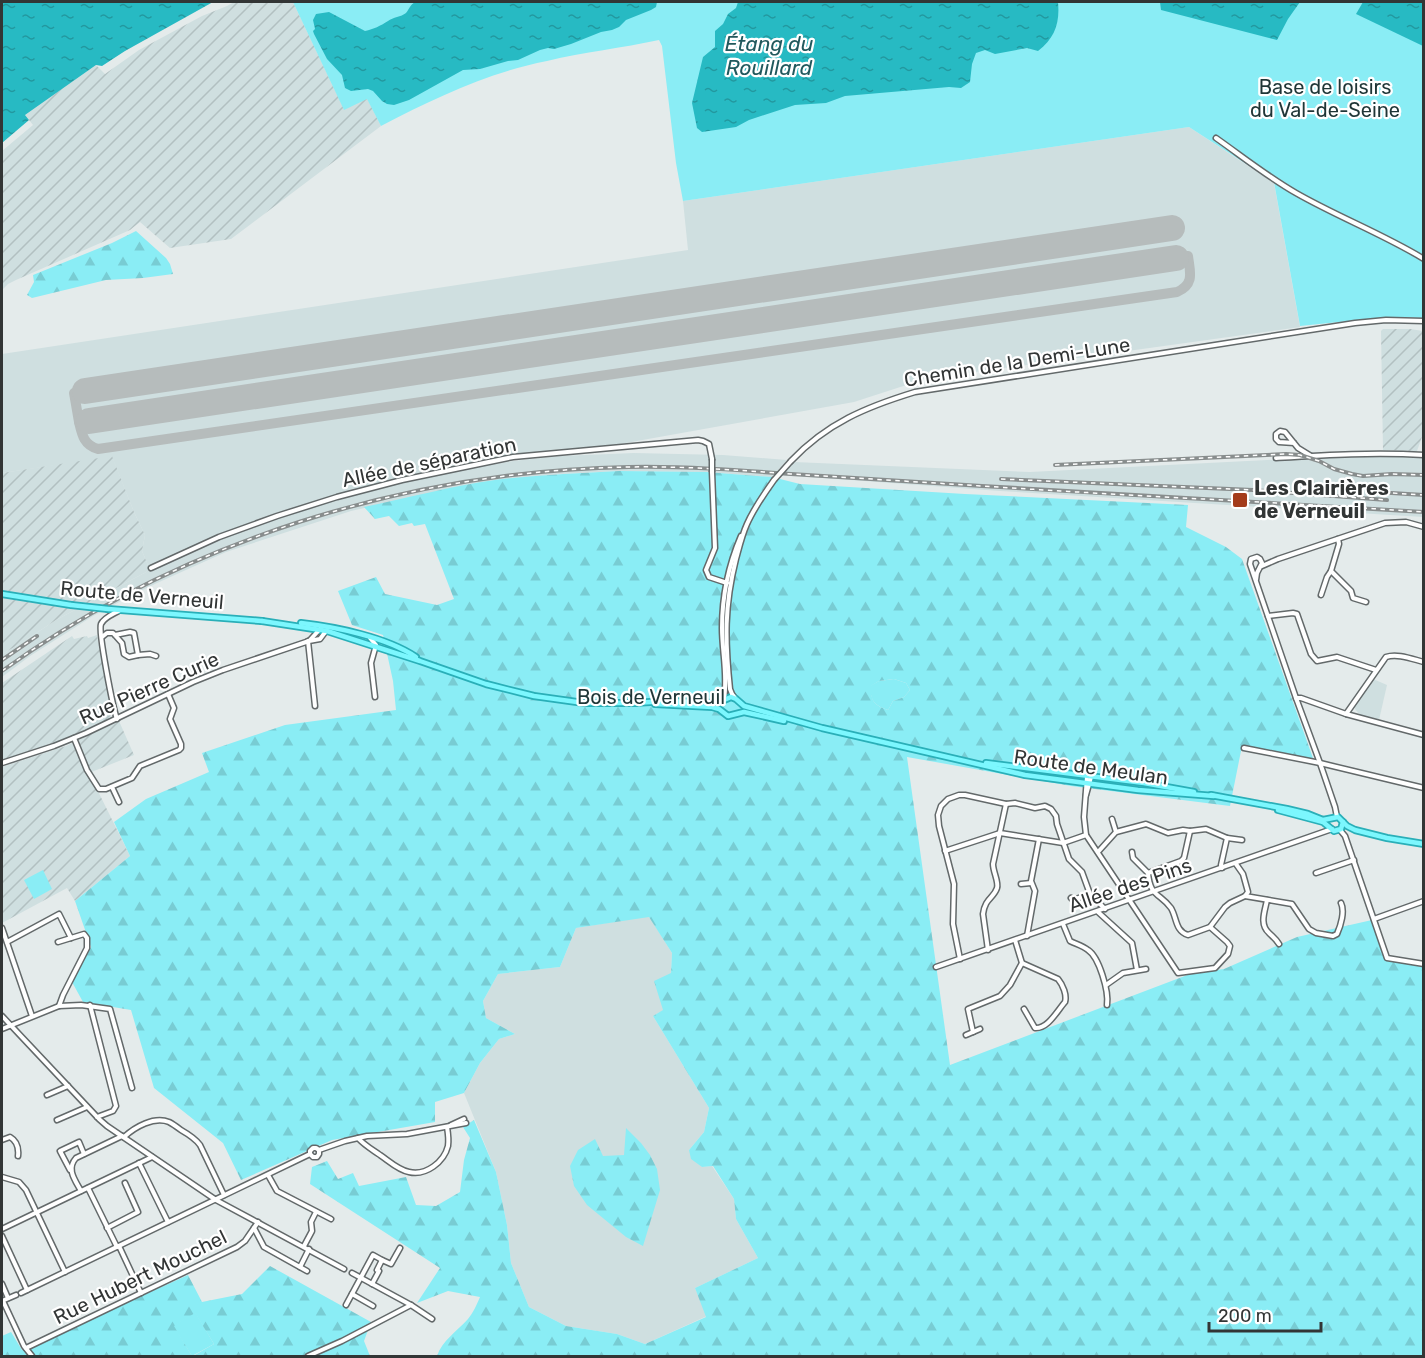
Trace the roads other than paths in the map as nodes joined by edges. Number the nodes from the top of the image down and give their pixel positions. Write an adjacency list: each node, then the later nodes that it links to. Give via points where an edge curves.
1 (1216, 138): 2 (street, via 1298,194)
2 (1424, 259)
3 (1424, 322): 17 (street, Chemin de la Demi-Lune, bridge, via 1363,322 915,392 879,403 855,413 812,441 774,480 735,550)
4 (1294, 443): 4 (street, via 1283,431 1276,434 1278,441); 6 (street)
5 (1424, 455): 6 (street)
6 (1312, 456): 7 (street)
7 (1276, 458)
8 (1424, 527): 9 (street, via 1406,522 1385,523)
9 (1338, 539): 11 (street); 15 (street)
10 (1260, 559): 11 (street); 12 (street, via 1253,558); 14 (street)
11 (1278, 559): 14 (street)
12 (1251, 566): 14 (street); 16 (street)
13 (151, 567): 17 (street, Allée de séparation, bridge, via 297,509 464,466 513,457 698,440 709,444 712,459 715,548 706,570 709,577)
14 (1260, 567): 16 (street)
15 (1331, 571): 19 (street); 20 (street, via 1353,598)
16 (1256, 580): 22 (street)
17 (728, 583): 39 (street, via 722,621); 40 (street, via 726,645 730,689)
18 (2, 594): 21 (main road, Route de Verneuil, bridge)
19 (1321, 596)
20 (1366, 602)
21 (121, 610): 23 (main road, Route de Verneuil); 27 (street, via 102,622)
22 (1268, 616): 35 (street, via 1297,614 1317,661 1337,657); 38 (street)
23 (262, 621): 24 (main road, Route de Verneuil); 25 (main road, Route de Verneuil)
24 (307, 627): 25 (main road, Route de Verneuil); 29 (street)
25 (324, 628): 28 (main road, Route de Verneuil); 29 (street, Rue Pierre Curie); 30 (main road, Route de Verneuil)
26 (115, 635): 27 (street, via 110,632); 31 (street, via 124,654); 31 (street, via 134,633)
27 (101, 637): 46 (street)
28 (370, 638): 30 (street); 33 (main road, Route de Verneuil)
29 (308, 641): 36 (street, Rue Pierre Curie, via 227,668); 42 (street)
30 (376, 646): 33 (main road, Route de Verneuil); 37 (street, via 370,663)
31 (138, 655): 32 (street)
32 (156, 656)
33 (420, 661): 41 (main road, Route de Verneuil, via 534,696 584,703)
34 (1424, 662): 35 (street, via 1391,655)
35 (1376, 670): 45 (street)
36 (168, 694): 46 (street, Rue Pierre Curie); 56 (street, via 174,708 170,719 181,747 140,766 132,778)
37 (375, 697)
38 (1296, 698): 45 (street); 53 (street)
39 (724, 700): 40 (main road); 41 (main road, Route de Verneuil); 43 (main road)
40 (737, 700): 44 (main road, via 740,709); 47 (main road, Route de Meulan, via 742,706)
41 (633, 703): 43 (main road, Route de Verneuil, via 709,707)
42 (315, 705)
43 (723, 712): 44 (main road, via 729,716)
44 (736, 714): 47 (main road, Route de Meulan, via 747,712)
45 (1346, 714): 48 (street)
46 (117, 719): 49 (street, Rue Pierre Curie)
47 (822, 728): 51 (main road, Route de Meulan)
48 (1424, 735)
49 (74, 738): 52 (street, Rue Pierre Curie); 56 (street, via 97,788)
50 (1244, 748): 53 (street)
51 (965, 761): 54 (main road, Route de Meulan); 55 (main road, Route de Meulan, via 1025,775)
52 (2, 763)
53 (1320, 763): 57 (street); 62 (street)
54 (1089, 777): 55 (street); 58 (main road, Route de Meulan)
55 (1088, 783): 58 (main road, Route de Meulan); 71 (street)
56 (112, 787): 59 (street)
57 (1424, 788)
58 (1214, 795): 60 (main road, Route de Meulan)
59 (119, 802)
60 (1258, 803): 62 (main road, Route de Meulan, via 1323,820); 64 (main road, Route de Meulan, via 1320,821)
61 (1006, 804): 70 (street); 76 (street, via 1048,807 1056,816); 78 (street, via 958,795 940,806 939,826)
62 (1337, 818): 64 (main road, via 1329,823); 65 (main road); 66 (main road, via 1343,825)
63 (1112, 819): 69 (street)
64 (1331, 828): 66 (main road); 82 (street, Allée des Pins)
65 (1349, 828): 66 (main road); 67 (main road)
66 (1340, 829): 72 (street)
67 (1355, 830): 72 (street); 77 (main road)
68 (1190, 831): 69 (street, via 1168,832 1146,824); 73 (street, via 1206,829); 84 (street, via 1181,861)
69 (1116, 832): 79 (street)
70 (1000, 833): 74 (street); 78 (street); 108 (street, via 993,864 998,887 983,914)
71 (1086, 835): 76 (street); 79 (street)
72 (1346, 836): 81 (street)
73 (1227, 838): 75 (street); 83 (street)
74 (1039, 839): 76 (street); 86 (street)
75 (1242, 840)
76 (1064, 843): 89 (street)
77 (1424, 845)
78 (945, 851): 109 (street, via 954,884 952,924)
79 (1098, 852): 93 (street)
80 (1132, 852): 84 (street)
81 (1354, 860): 85 (street); 98 (street)
82 (1236, 864): 83 (street, Allée des Pins); 90 (street, via 1245,881)
83 (1222, 868): 88 (street, Allée des Pins)
84 (1148, 873): 88 (street)
85 (1316, 873)
86 (1031, 883): 87 (street); 102 (street, via 1035,891)
87 (1021, 884)
88 (1153, 892): 93 (street, Allée des Pins); 101 (street, via 1171,909 1184,934)
89 (1090, 894): 91 (street); 96 (street)
90 (1245, 896): 92 (street); 101 (street, via 1230,903)
91 (1071, 898)
92 (1268, 900): 95 (street, via 1292,904 1309,929 1333,936 1339,930); 107 (street, via 1263,926)
93 (1130, 901): 96 (street, Allée des Pins); 101 (street, via 1178,973 1215,968 1228,954 1230,946)
94 (1424, 901): 98 (street)
95 (1341, 903)
96 (1105, 909): 97 (street, Allée des Pins)
97 (1098, 912): 99 (street, Allée des Pins); 114 (street, via 1132,943)
98 (1374, 919): 111 (street, via 1387,958)
99 (1063, 924): 102 (street, Allée des Pins); 115 (street, via 1070,941 1090,950)
100 (2, 927): 105 (street)
101 (1210, 927)
102 (1027, 936): 104 (street, Allée des Pins)
103 (71, 938): 105 (street, via 58,914); 106 (street); 118 (street, via 84,934 87,948)
104 (1015, 940): 108 (street, Allée des Pins); 110 (street)
105 (7, 942): 121 (street)
106 (58, 942)
107 (1279, 944)
108 (988, 950): 109 (street, Allée des Pins)
109 (960, 959): 112 (street, Allée des Pins)
110 (1022, 963): 119 (street, via 1058,979 1066,998 1043,1027 1035,1028); 125 (street, via 1000,996 968,1009)
111 (1424, 964)
112 (936, 968)
113 (1146, 969): 114 (street)
114 (1137, 970): 115 (street, via 1123,973)
115 (1106, 985): 117 (street)
116 (90, 1005): 118 (street); 128 (street, via 110,1008); 131 (street, via 116,1106)
117 (1107, 1005)
118 (59, 1006): 121 (street)
119 (1024, 1009)
120 (2, 1016): 122 (street)
121 (32, 1016): 122 (street)
122 (10, 1024): 123 (street); 127 (street)
123 (2, 1029)
124 (980, 1029): 125 (street)
125 (973, 1032): 126 (street)
126 (966, 1035)
127 (68, 1086): 129 (street); 130 (street)
128 (132, 1088)
129 (47, 1095)
130 (87, 1107): 131 (street); 132 (street)
131 (97, 1117): 135 (street)
132 (57, 1120)
133 (465, 1121): 134 (street)
134 (447, 1127): 136 (street); 136 (street, via 449,1140 443,1156 418,1173 403,1170)
135 (123, 1136): 138 (street); 140 (street); 148 (street, via 152,1121 172,1124 200,1145)
136 (358, 1138): 143 (street, via 319,1150 317,1157 310,1154)
137 (2, 1140): 139 (street, via 15,1140)
138 (84, 1154): 142 (street, via 76,1158); 142 (street, via 79,1142 60,1152)
139 (18, 1155)
140 (152, 1157): 141 (street); 149 (street)
141 (139, 1163): 146 (street); 153 (street)
142 (71, 1171): 147 (street)
143 (268, 1175): 148 (street); 150 (street, via 277,1191)
144 (2, 1177): 151 (street, via 21,1184)
145 (125, 1183): 155 (street, via 138,1212)
146 (88, 1188): 147 (street); 155 (street)
147 (81, 1191): 151 (street)
148 (224, 1196): 149 (street)
149 (216, 1200): 153 (street); 154 (street)
150 (316, 1212): 152 (street); 160 (street)
151 (37, 1213): 157 (street); 167 (street)
152 (331, 1219)
153 (168, 1222): 159 (street)
154 (258, 1222): 156 (street, Rue Hubert Mouchel); 160 (street)
155 (107, 1228): 159 (street)
156 (254, 1228): 164 (street, via 264,1246); 173 (street, Rue Hubert Mouchel, via 237,1247)
157 (2, 1229)
158 (2, 1236): 172 (street)
159 (118, 1246): 167 (street); 173 (street)
160 (304, 1246): 162 (street)
161 (400, 1248): 163 (street, via 391,1264)
162 (309, 1249): 164 (street); 165 (street)
163 (382, 1260): 169 (street, via 373,1255); 171 (street)
164 (300, 1267): 166 (street)
165 (344, 1269)
166 (307, 1271)
167 (65, 1272): 172 (street)
168 (352, 1273): 169 (street)
169 (360, 1278): 171 (street); 174 (street)
170 (2, 1284): 175 (street)
171 (372, 1284): 179 (street)
172 (27, 1290): 175 (street)
173 (141, 1293): 181 (street, Rue Hubert Mouchel)
174 (352, 1294): 177 (street); 178 (street)
175 (8, 1298): 176 (street)
176 (2, 1301): 181 (street)
177 (346, 1305)
178 (373, 1305)
179 (411, 1305): 180 (street); 183 (street)
180 (432, 1319)
181 (26, 1348): 182 (street)
182 (32, 1356)
183 (308, 1356)

